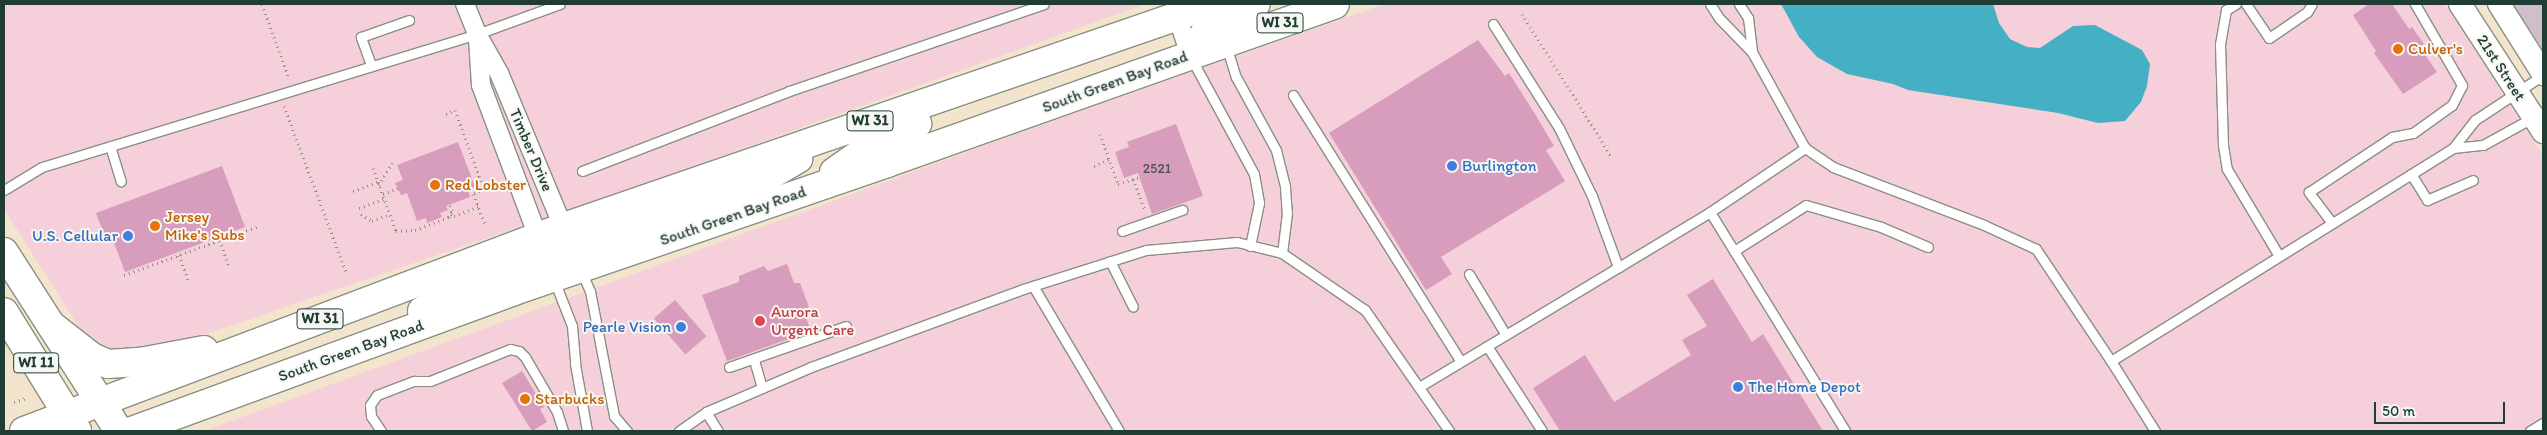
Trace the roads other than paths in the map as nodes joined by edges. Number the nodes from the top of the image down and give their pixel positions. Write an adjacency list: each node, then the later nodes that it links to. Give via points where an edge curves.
1 (466, 4): 18 (street, Timber Drive)
2 (560, 4): 18 (lane)
3 (1044, 4): 30 (lane, via 789,91)
4 (1256, 4): 13 (main road)
5 (1335, 4): 19 (main road, South Green Bay Road / WI 31)
6 (1710, 4): 20 (lane)
7 (1739, 4): 20 (lane, via 1748,18)
8 (2236, 4): 46 (lane, via 2226,10 2220,44 2223,145 2227,169)
9 (2246, 4): 14 (lane, via 2269,38)
10 (2415, 4): 38 (lane, via 2462,85 2452,105 2412,133 2392,137 2309,192)
11 (2460, 4): 24 (street, 21st Street)
12 (2499, 4): 23 (street, 21st Street)
13 (1211, 8): 15 (main road); 19 (street); 21 (main road)
14 (2310, 8)
15 (1178, 15): 21 (street); 35 (main road, via 1158,39 888,134); 42 (main road, South Green Bay Road / WI 31, via 848,129)
16 (409, 20): 22 (lane, via 361,37)
17 (1493, 24): 49 (lane, via 1559,128 1592,196)
18 (477, 34): 22 (lane); 42 (street, Timber Drive, via 499,73); 47 (street, Timber Drive, via 481,86)
19 (1225, 43): 21 (main road, South Green Bay Road / WI 31); 45 (lane, via 1236,77 1276,150 1285,187 1287,213)
20 (1752, 52): 28 (lane)
21 (1190, 55): 35 (main road, South Green Bay Road / WI 31); 40 (lane, via 1254,174 1258,203)
22 (371, 65): 27 (lane)
23 (2543, 74): 24 (lane)
24 (2518, 92): 26 (street, 21st Street); 29 (lane, via 2475,120)
25 (1293, 95): 61 (lane)
26 (2540, 120): 29 (lane, via 2482,145)
27 (110, 146): 33 (lane); 34 (lane, via 42,167)
28 (1805, 148): 37 (lane); 60 (lane, via 1833,167 1984,225 2036,249)
29 (2452, 148): 31 (lane)
30 (582, 171)
31 (2411, 174): 32 (lane, via 2427,200); 38 (lane)
32 (2473, 180)
33 (121, 181)
34 (4, 190)
35 (808, 190): 42 (main road, South Green Bay Road / WI 31)
36 (1182, 210): 39 (lane)
37 (1710, 212): 43 (lane); 49 (lane)
38 (2332, 223): 46 (lane)
39 (1122, 231)
40 (1250, 246): 45 (lane); 48 (lane, via 1237,242 1146,250)
41 (1928, 247): 43 (lane, via 1881,227 1806,205)
42 (572, 248): 47 (main road, South Green Bay Road / WI 31); 47 (main road, South Green Bay Road / WI 31); 76 (lane, via 590,291 614,416)
43 (1734, 251): 82 (lane)
44 (4, 252): 54 (main road, WI 11)
45 (1282, 253): 63 (lane, via 1365,310)
46 (2279, 256): 60 (lane)
47 (546, 257): 57 (main road, South Green Bay Road / WI 31); 70 (main road, South Green Bay Road / WI 31, via 350,352); 75 (lane, via 572,326 574,364)
48 (1110, 261): 51 (lane); 52 (lane)
49 (1618, 267): 56 (lane)
50 (1469, 274): 56 (lane)
51 (1033, 286): 64 (lane); 79 (lane)
52 (1132, 307)
53 (4, 312): 68 (main road, WI 11)
54 (51, 325): 57 (main road, via 92,357 108,364 140,362); 65 (main road, WI 11)
55 (846, 326): 59 (lane)
56 (1506, 335): 58 (lane)
57 (270, 338): 65 (main road, South Green Bay Road / WI 31)
58 (1487, 346): 61 (lane); 81 (lane)
59 (754, 360): 62 (lane); 64 (lane)
60 (2112, 361): 83 (lane)
61 (1461, 362): 63 (lane)
62 (729, 367)
63 (1419, 387): 80 (lane)
64 (762, 388): 66 (lane)
65 (102, 403): 68 (main road, South Green Bay Road / WI 31); 71 (main road, WI 11)
66 (706, 412): 77 (lane); 78 (lane)
67 (23, 419): 68 (main road, South Green Bay Road / WI 31)
68 (73, 423)
69 (2543, 423): 84 (lane)
70 (172, 424): 72 (main road, South Green Bay Road / WI 31)
71 (119, 431)
72 (132, 431)
73 (380, 431): 74 (lane, via 371,416 370,405 377,395 414,381 430,381 510,350 519,350 556,412)
74 (563, 431)
75 (588, 431)
76 (627, 431)
77 (679, 431)
78 (718, 431)
79 (1119, 431)
80 (1449, 431)
81 (1542, 431)
82 (1845, 431)
83 (2156, 431)
84 (2530, 431)

